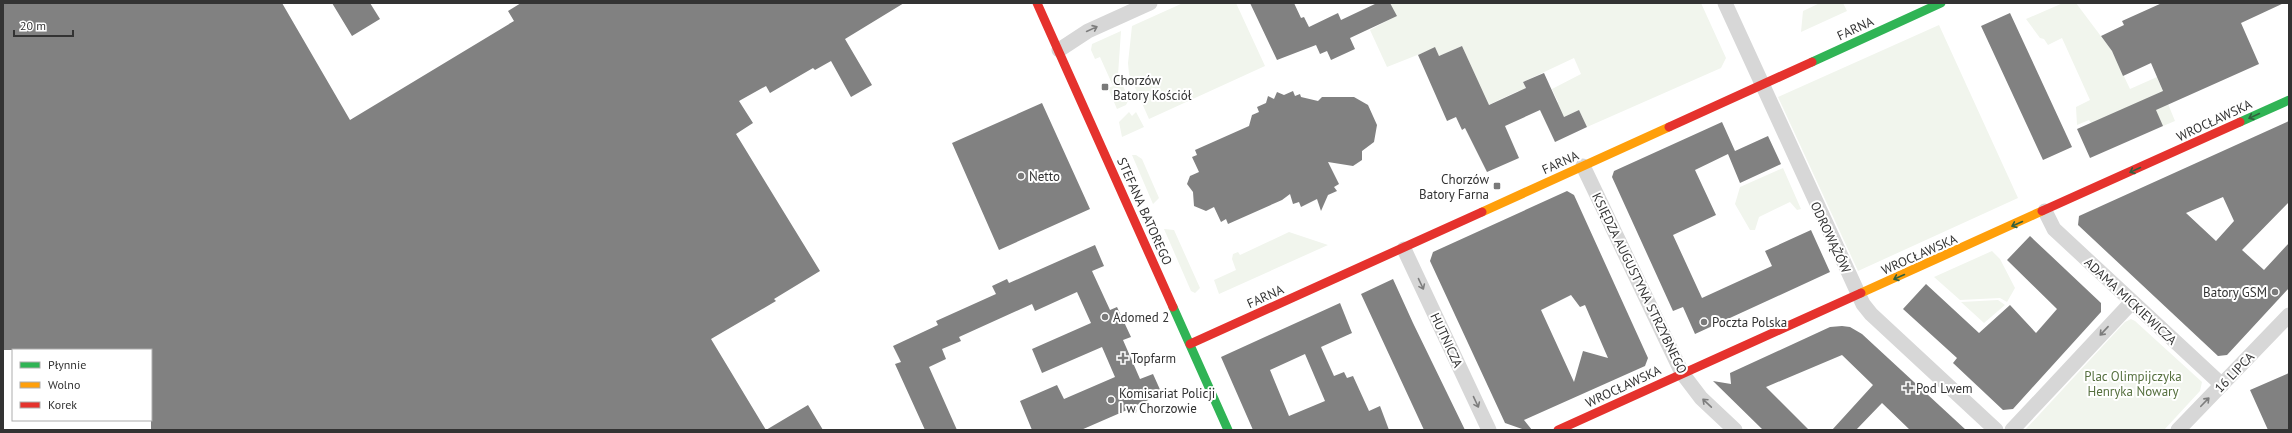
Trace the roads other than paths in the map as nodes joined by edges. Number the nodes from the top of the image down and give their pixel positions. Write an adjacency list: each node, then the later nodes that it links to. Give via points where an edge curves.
1 (1037, 3): 5 (street, STEFANA BATOREGO)
2 (1150, 3): 5 (street, one-way to 2, via 1088,31)
3 (1725, 3): 6 (street, ODROWĄŻÓW)
4 (1941, 3): 6 (street, FARNA)
5 (1059, 50): 14 (street, STEFANA BATOREGO)
6 (1762, 85): 8 (street, FARNA); 11 (street, ODROWĄŻÓW)
7 (2289, 100): 9 (street, WROCŁAWSKA, one-way to 9)
8 (1583, 166): 10 (street, FARNA); 15 (street, KSIĘDZA AUGUSTYNA STRZYBNEGO)
9 (2045, 211): 11 (street, WROCŁAWSKA, one-way to 11); 12 (street, ADAMA MICKIEWICZA, via 2054,229)
10 (1404, 249): 14 (street, FARNA); 18 (street, HUTNICZA, one-way to 18)
11 (1858, 296): 15 (street, WROCŁAWSKA); 21 (street, ODROWĄŻÓW, via 1871,314)
12 (2131, 302): 16 (street, ADAMA MICKIEWICZA); 22 (street, one-way to 22)
13 (2289, 315): 16 (street, 16 LIPCA)
14 (1190, 344): 17 (street, STEFANA BATOREGO)
15 (1682, 373): 19 (street, WROCŁAWSKA); 20 (street, KSIĘDZA AUGUSTYNA STRZYBNEGO, one-way to 15, via 1701,398)
16 (2222, 385): 23 (street, 16 LIPCA, one-way to 16)
17 (1228, 430)
18 (1489, 430)
19 (1558, 430)
20 (1735, 430)
21 (1996, 430)
22 (2012, 430)
23 (2178, 430)

